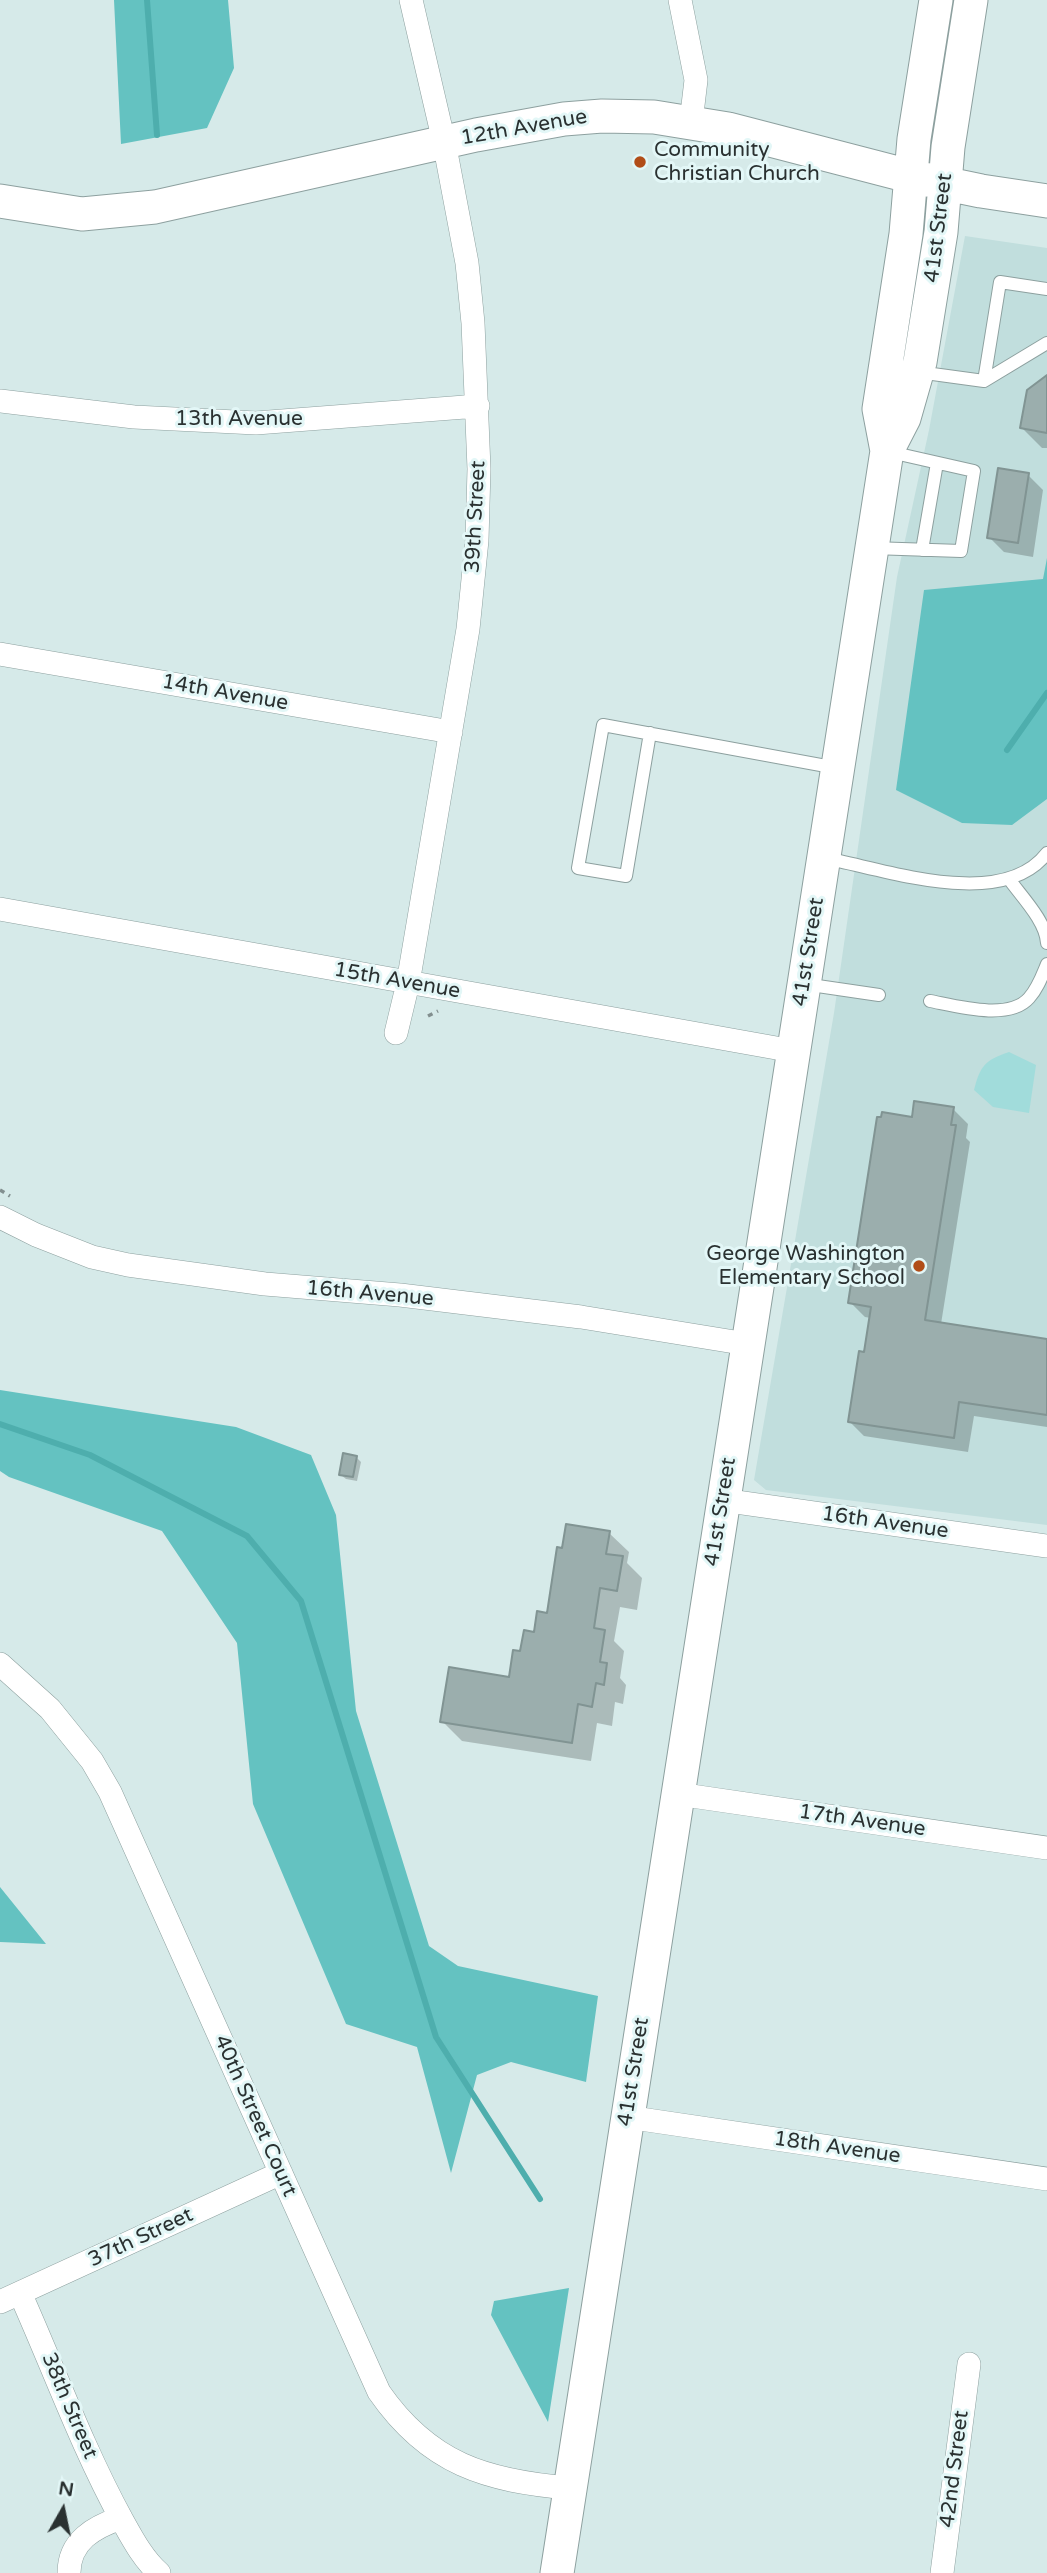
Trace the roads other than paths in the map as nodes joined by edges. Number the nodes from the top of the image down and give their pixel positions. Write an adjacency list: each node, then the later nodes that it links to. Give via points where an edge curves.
1 (411, 0): 6 (street, 39th Street)
2 (680, 0): 5 (street, via 696,80)
3 (936, 0): 7 (street, 41st Street)
4 (971, 0): 8 (street, 41st Street)
5 (691, 122): 6 (street, 12th Avenue, via 654,117 564,119); 7 (street, 12th Avenue)
6 (444, 142): 9 (street, 12th Avenue, via 155,207 82,214); 16 (street, 39th Street, via 467,263)
7 (909, 176): 8 (street, 12th Avenue); 17 (street, 41st Street, via 906,234 879,409)
8 (946, 183): 10 (street, 12th Avenue); 13 (street, 41st Street)
9 (0, 201)
10 (1047, 201)
11 (1047, 289): 14 (lane, via 1000,282)
12 (1047, 343): 14 (lane)
13 (917, 372): 14 (lane); 17 (street, 41st Street, via 904,418)
14 (984, 381)
15 (0, 401): 16 (street, 13th Avenue, via 134,417 256,423)
16 (478, 406): 22 (street, 39th Street, via 477,540)
17 (887, 451): 18 (lane); 19 (street, 41st Street)
18 (937, 463): 20 (lane); 20 (lane, via 974,471 962,515 961,551)
19 (872, 548): 20 (lane); 24 (street, 41st Street)
20 (922, 550)
21 (0, 654): 22 (street, 14th Avenue)
22 (451, 732): 31 (street, 39th Street)
23 (650, 733): 23 (lane, via 603,725 579,868 626,876); 24 (lane)
24 (838, 768): 26 (street, 41st Street)
25 (1047, 853): 27 (lane)
26 (824, 858): 27 (lane, via 968,885); 32 (street, 41st Street)
27 (1009, 878): 29 (lane, via 1038,920)
28 (0, 909): 31 (street, 15th Avenue)
29 (1047, 943)
30 (1047, 964): 34 (lane, via 1028,1000 1014,1008 984,1010)
31 (408, 983): 35 (street, 39th Street); 36 (street, 15th Avenue)
32 (804, 984): 33 (lane); 36 (street, 41st Street)
33 (879, 995)
34 (930, 1001)
35 (396, 1033)
36 (793, 1051): 38 (street, 41st Street)
37 (0, 1217): 38 (street, 16th Avenue, via 92,1257 128,1265 581,1317)
38 (747, 1344): 39 (street, 41st Street)
39 (722, 1500): 40 (street, 16th Avenue); 42 (street, 41st Street)
40 (1047, 1546)
41 (0, 1664): 45 (street, 40th Street Court, via 50,1709 92,1761 110,1792)
42 (678, 1794): 43 (street, 17th Avenue); 44 (street, 41st Street)
43 (1047, 1848)
44 (627, 2117): 46 (street, 18th Avenue); 49 (street, 41st Street)
45 (281, 2173): 47 (street, 37th Street); 49 (street, 40th Street Court, via 379,2392 400,2419 424,2443 464,2466 540,2486)
46 (1047, 2179)
47 (10, 2297): 50 (street, 38th Street)
48 (969, 2364): 54 (street, 42nd Street)
49 (570, 2488): 53 (street, 41st Street)
50 (121, 2518): 51 (street, 38th Street); 52 (street, via 99,2526 79,2542 72,2552)
51 (150, 2569)
52 (69, 2573)
53 (557, 2573)
54 (942, 2573)

